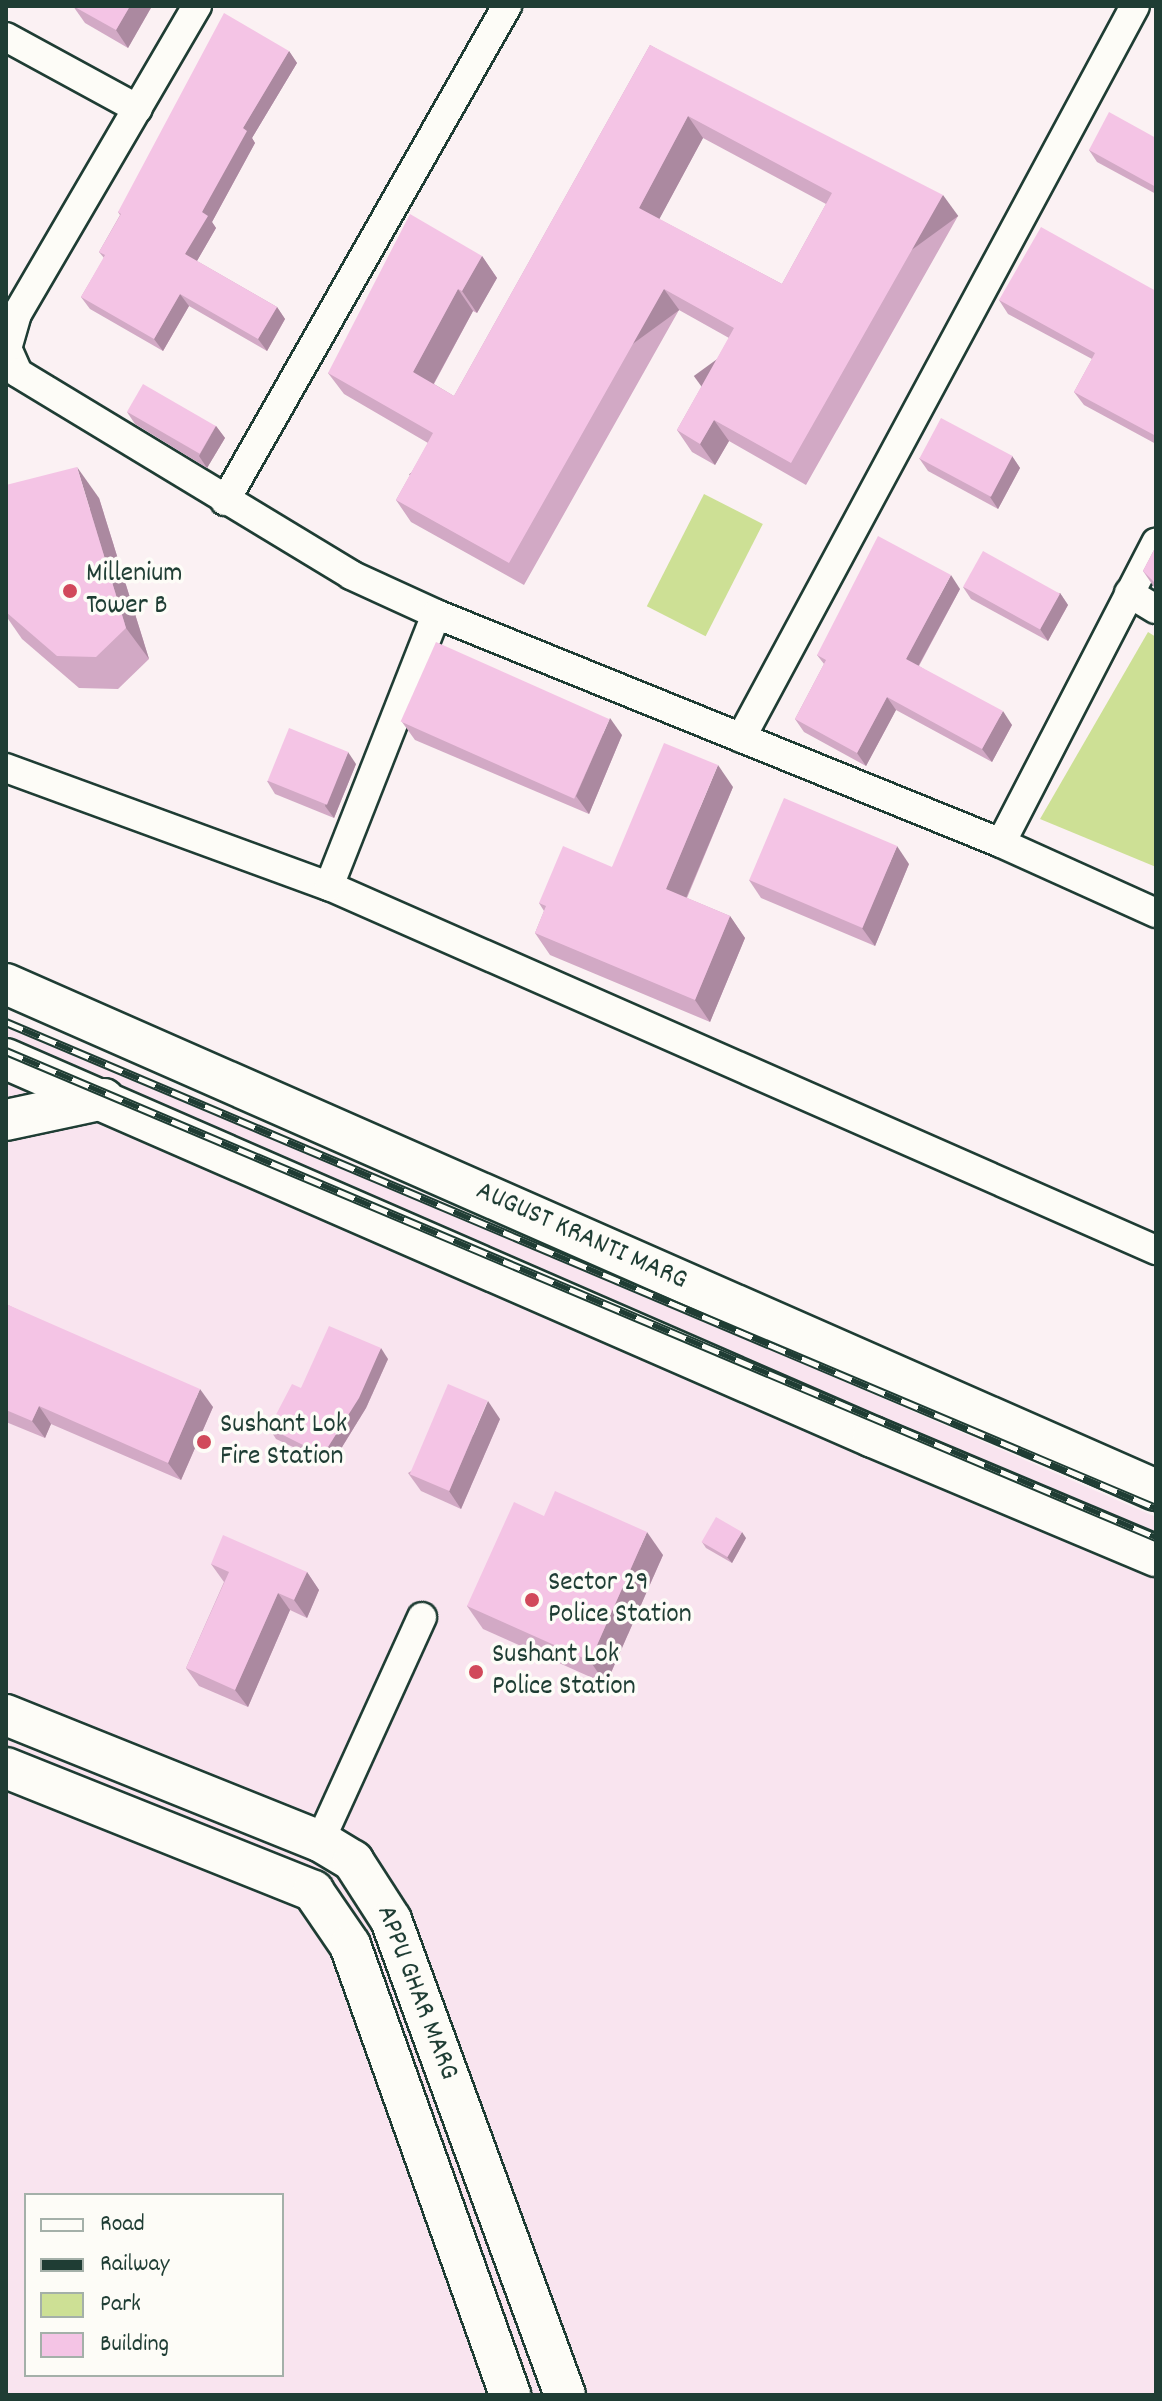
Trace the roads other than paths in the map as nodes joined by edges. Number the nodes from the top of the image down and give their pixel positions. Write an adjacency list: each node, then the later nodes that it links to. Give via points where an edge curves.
1 (197, 6): 5 (street)
2 (507, 6): 6 (street)
3 (1135, 6): 11 (street)
4 (6, 37): 5 (street)
5 (138, 109): 6 (street, via 17,314 7,348 18,373)
6 (225, 501): 10 (street, via 351,575)
7 (1156, 543): 8 (street)
8 (1129, 593): 9 (street); 13 (street)
9 (1156, 609)
10 (436, 614): 11 (street); 14 (street)
11 (741, 738): 13 (street)
12 (6, 768): 14 (street)
13 (1001, 843): 15 (street)
14 (329, 886): 20 (street)
15 (1156, 913)
16 (8, 992): 21 (main road, AUGUST KRANTI MARG)
17 (6, 1059): 18 (main road)
18 (104, 1099): 19 (main road); 22 (main road)
19 (6, 1120)
20 (1156, 1250)
21 (1156, 1490)
22 (1156, 1556)
23 (422, 1617): 26 (street)
24 (6, 1715): 26 (main road)
25 (6, 1768): 27 (main road)
26 (336, 1851): 27 (main road); 29 (main road, APPU GHAR MARG, via 391,1920)
27 (313, 1891): 28 (main road, APPU GHAR MARG, via 350,1945)
28 (510, 2395)
29 (565, 2395)

